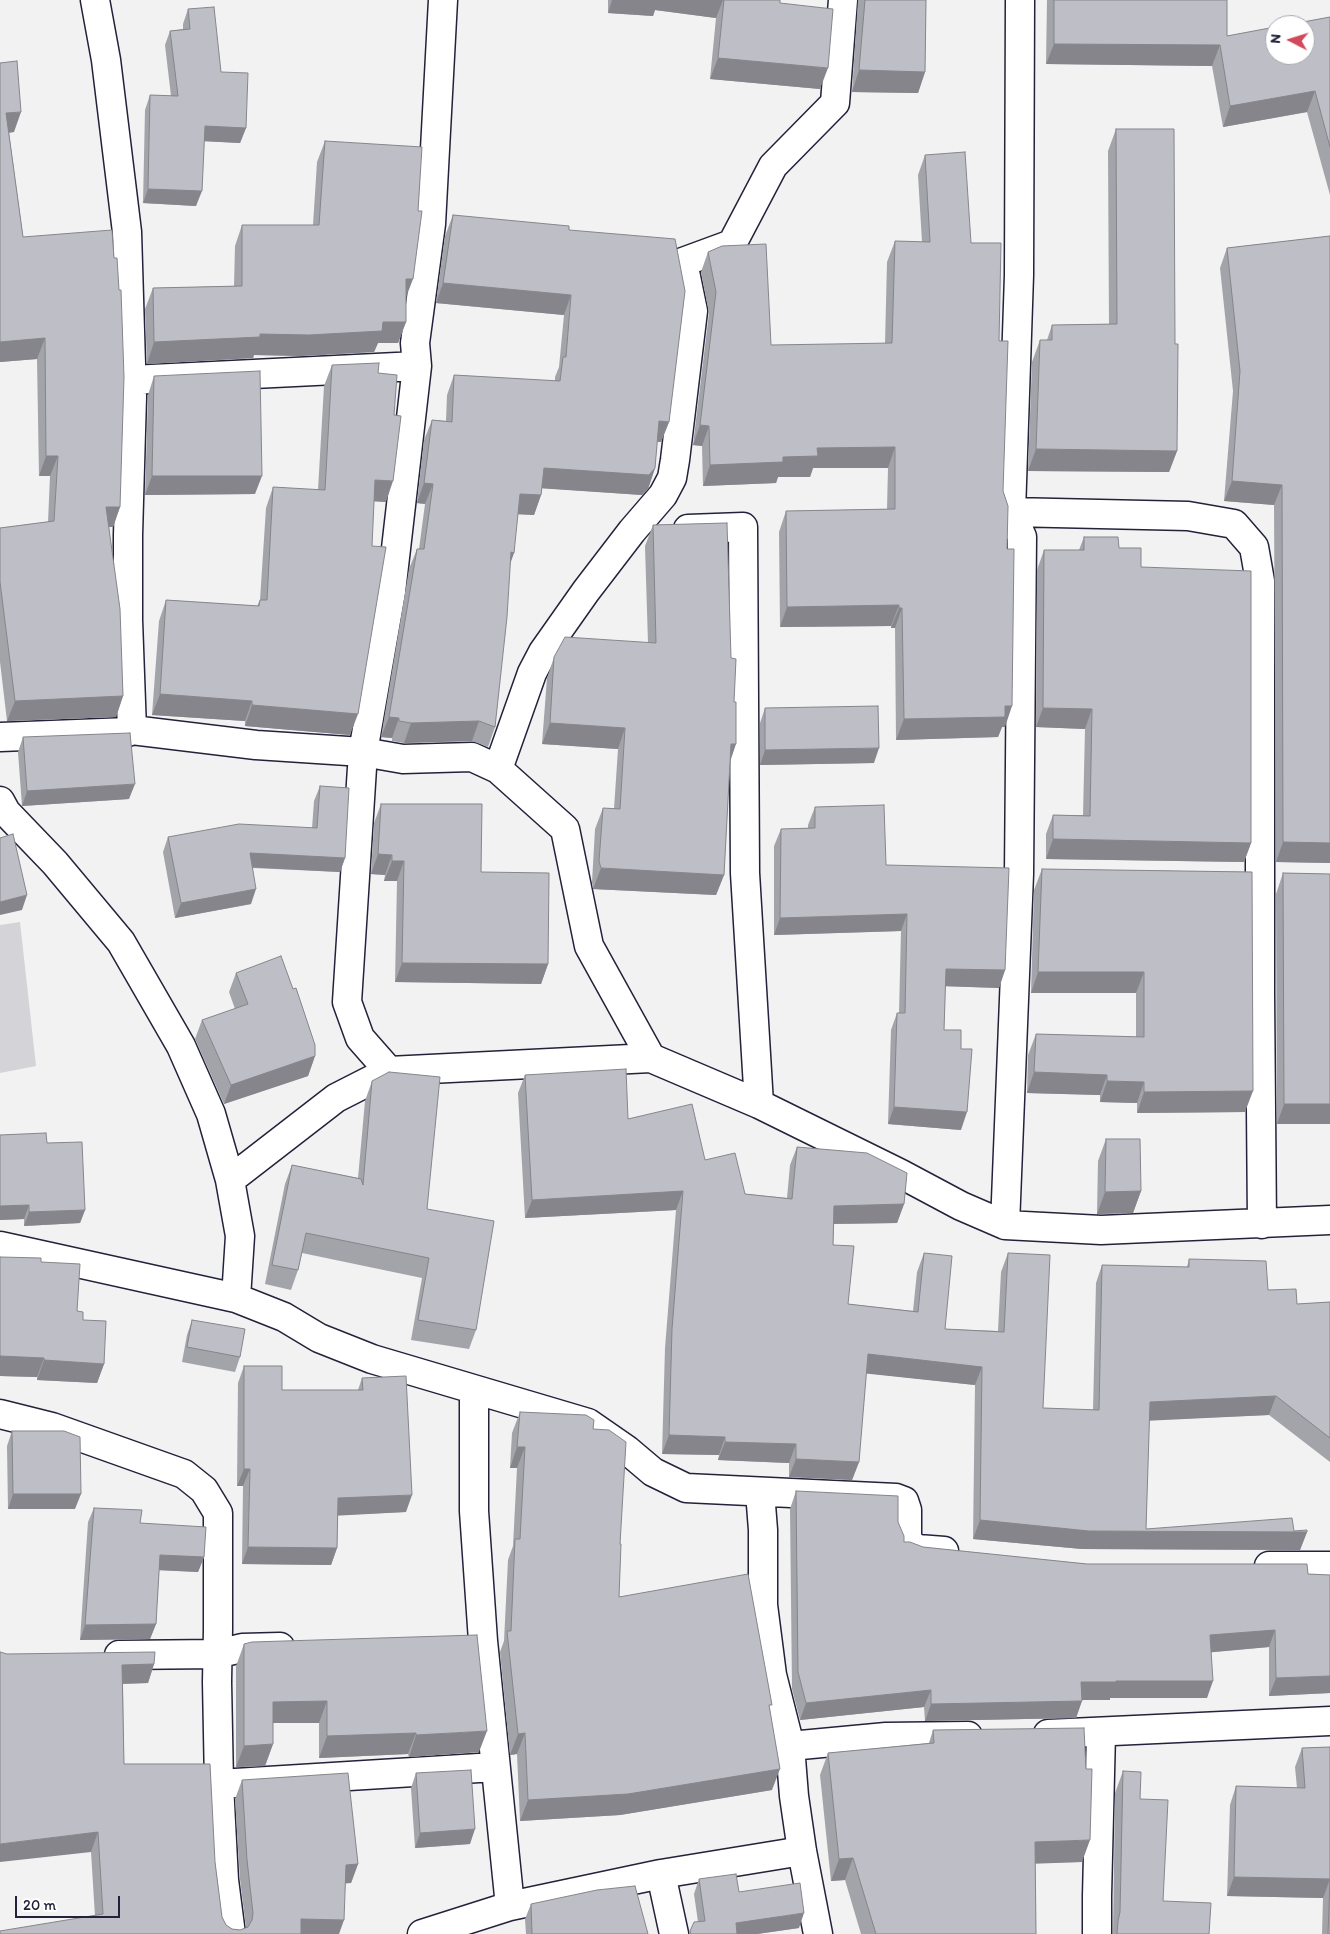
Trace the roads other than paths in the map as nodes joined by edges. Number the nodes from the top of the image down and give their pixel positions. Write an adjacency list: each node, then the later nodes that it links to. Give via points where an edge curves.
1 (94, 0): 6 (street, via 106,60 127,232)
2 (443, 0): 5 (street, via 432,224 415,344)
3 (844, 0): 8 (street, via 835,103 773,166 732,244 684,262 693,311 676,460 672,478 663,495)
4 (1020, 0): 7 (street, via 1019,275)
5 (417, 366): 6 (street); 11 (street, via 391,592)
6 (131, 380): 9 (street, via 128,563)
7 (1011, 512): 14 (street, via 1022,537); 17 (street, via 1188,516 1234,524 1254,547 1260,581)
8 (632, 531): 12 (street, via 543,652 532,673); 20 (street, via 743,527 745,873)
9 (132, 730): 10 (street); 11 (street, via 256,745)
10 (0, 736)
11 (363, 752): 12 (street, via 403,759 472,757); 19 (street, via 346,1002 360,1038)
12 (498, 769): 18 (street, via 565,829 589,946)
13 (0, 801): 21 (street, via 6,812 55,862 122,942 181,1046 210,1114)
14 (1019, 874): 15 (street); 24 (street)
15 (1048, 874)
16 (1231, 878): 17 (street)
17 (1270, 878): 23 (street)
18 (651, 1058): 19 (street); 20 (street)
19 (389, 1071): 21 (street, via 336,1098)
20 (759, 1104): 24 (street)
21 (230, 1180): 26 (street, via 240,1236)
22 (1330, 1220): 23 (street)
23 (1262, 1224): 24 (street, via 1101,1230)
24 (1005, 1225)
25 (0, 1246): 26 (street)
26 (236, 1298): 27 (street, via 284,1317 319,1338 372,1360)
27 (474, 1390): 29 (street, via 588,1423 653,1472 686,1488); 33 (street, via 474,1511)
28 (0, 1414): 36 (street, via 52,1427 184,1474 204,1490 218,1513)
29 (760, 1492): 30 (street, via 896,1498 904,1501 907,1539 912,1545 918,1549); 42 (street, via 763,1605 772,1675)
30 (971, 1554)
31 (1240, 1566): 32 (street)
32 (1330, 1566)
33 (483, 1641): 34 (street); 43 (street)
34 (454, 1642)
35 (309, 1646): 36 (street, via 242,1648)
36 (217, 1654): 37 (street); 44 (street)
37 (99, 1655)
38 (1330, 1721): 39 (street)
39 (1101, 1732): 40 (street); 52 (street)
40 (1022, 1735)
41 (992, 1736): 42 (street, via 886,1737)
42 (790, 1746): 45 (street)
43 (495, 1767): 44 (street); 47 (street)
44 (219, 1784): 48 (street, via 224,1880)
45 (802, 1851): 46 (street); 51 (street)
46 (660, 1874): 47 (street); 50 (street)
47 (510, 1906): 49 (street)
48 (231, 1934)
49 (422, 1934)
50 (674, 1934)
51 (818, 1934)
52 (1097, 1934)

